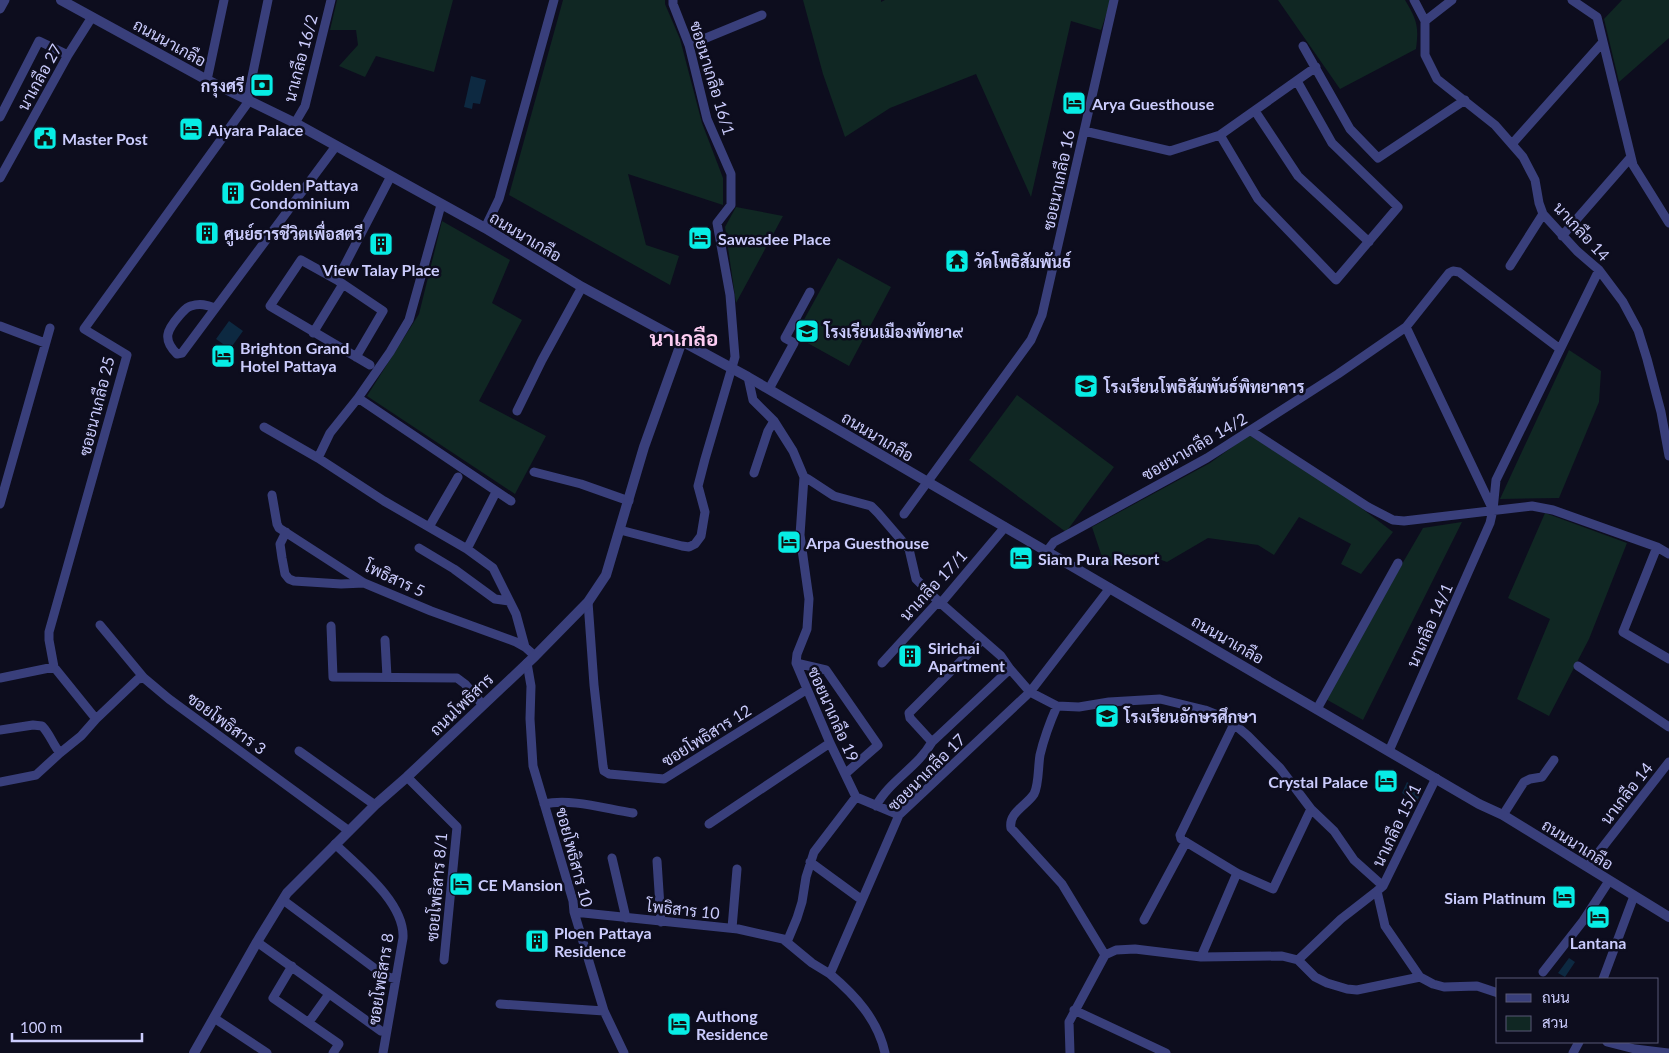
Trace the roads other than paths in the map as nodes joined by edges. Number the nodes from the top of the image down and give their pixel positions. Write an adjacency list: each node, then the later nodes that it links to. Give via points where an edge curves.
1 (5, 0): 12 (street)
2 (61, 0): 14 (street, ถนนนาเกลือ)
3 (224, 0): 21 (street)
4 (268, 0): 24 (street)
5 (331, 0): 27 (street, นาเกลือ 16/2, via 305,106)
6 (554, 0): 38 (street, via 499,199)
7 (673, 0): 17 (street, ซอยนาเกลือ 16/1)
8 (1114, 0): 28 (street, ซอยนาเกลือ 16)
9 (1414, 0): 15 (street, นาเกลือ 14)
10 (1452, 0): 15 (street)
11 (1572, 0): 16 (street, via 1597,16)
12 (0, 9)
13 (762, 15): 17 (street)
14 (92, 17): 19 (street, นาเกลือ 27); 21 (street, ถนนนาเกลือ)
15 (1425, 21): 23 (street, นาเกลือ 14, via 1425,55 1437,79)
16 (1603, 42): 30 (street); 32 (street)
17 (689, 46): 56 (street, ซอยนาเกลือ 16/1, via 707,119 731,174 731,205 717,223 730,295)
18 (1303, 46): 20 (street)
19 (68, 55): 26 (street, via 39,42); 34 (street, นาเกลือ 27)
20 (1316, 67): 22 (street); 23 (street, via 1350,129 1378,158)
21 (207, 80): 24 (street, ถนนนาเกลือ)
22 (1297, 81): 25 (street); 40 (street, via 1332,143 1398,207)
23 (1465, 100): 30 (street, นาเกลือ 14)
24 (248, 101): 27 (street, ถนนนาเกลือ); 104 (street, ซอยนาเกลือ 25, via 84,329 127,355 50,632)
25 (1255, 111): 29 (street); 40 (street, via 1298,176)
26 (0, 117)
27 (295, 123): 31 (street, ถนนนาเกลือ)
28 (1084, 131): 29 (street, via 1170,151); 71 (street, ซอยนาเกลือ 16, via 1049,288 1031,340)
29 (1220, 135): 40 (street, via 1258,199 1336,280)
30 (1512, 144): 36 (street, นาเกลือ 14, via 1535,180)
31 (336, 146): 33 (street, ถนนนาเกลือ); 46 (street)
32 (1631, 157): 37 (street); 39 (street)
33 (391, 176): 35 (street, ถนนนาเกลือ); 43 (street)
34 (0, 178)
35 (441, 205): 38 (street, ถนนนาเกลือ); 59 (street, via 408,320)
36 (1543, 214): 39 (street, นาเกลือ 14); 41 (street)
37 (1669, 223)
38 (484, 228): 44 (street, ถนนนาเกลือ)
39 (1562, 236): 42 (street, นาเกลือ 14)
40 (1368, 242)
41 (1510, 266)
42 (1599, 270): 53 (street, นาเกลือ 14/1); 60 (street, นาเกลือ 14, via 1623,302 1638,330)
43 (340, 282): 50 (street); 50 (street, via 301,260 270,306); 54 (street, via 383,312)
44 (582, 287): 51 (street, ถนนนาเกลือ); 61 (street)
45 (810, 292): 58 (street, via 785,338 794,343)
46 (215, 308): 46 (street, via 182,352 178,354 171,348 168,338 171,325 187,307 204,304)
47 (0, 326): 52 (street)
48 (1406, 327): 53 (street, ซอยนาเกลือ 14/2, via 1449,273 1455,271); 64 (street, ซอยนาเกลือ 14/2); 77 (street)
49 (50, 328): 52 (street)
50 (313, 333): 54 (street)
51 (682, 341): 56 (street, ถนนนาเกลือ); 75 (street, ถนนโพธิสาร, via 644,447)
52 (45, 343): 76 (street)
53 (1560, 349): 77 (street, นาเกลือ 14/1, via 1496,480)
54 (356, 358): 55 (street)
55 (370, 365)
56 (733, 368): 57 (street, ถนนนาเกลือ); 81 (street, ซอยนาเกลือ 16/1, via 698,486 705,512 699,540 689,547)
57 (748, 377): 58 (street, ถนนนาเกลือ); 62 (street, ซอยนาเกลือ 19, via 753,400)
58 (768, 388): 71 (street, ถนนนาเกลือ)
59 (358, 398): 66 (street, via 330,433); 72 (street)
60 (1665, 410): 65 (street, นาเกลือ 14)
61 (517, 411)
62 (774, 421): 68 (street); 70 (street, ซอยนาเกลือ 19, via 794,451)
63 (264, 426): 66 (street)
64 (1251, 431): 77 (street, via 1393,520); 86 (street, ซอยนาเกลือ 14/2, via 1054,542)
65 (1669, 456)
66 (318, 458): 79 (street)
67 (534, 472): 75 (street)
68 (754, 473)
69 (458, 477): 79 (street)
70 (804, 477): 93 (street, via 834,496 871,506 909,549 916,579); 102 (street, ซอยนาเกลือ 19, via 800,535 809,599 806,629)
71 (926, 482): 78 (street, ซอยนาเกลือ 16); 80 (street, ถนนนาเกลือ)
72 (496, 492): 74 (street); 85 (street)
73 (272, 495): 82 (street, โพธิสาร 5, via 277,524)
74 (511, 501)
75 (629, 501): 81 (street, ถนนโพธิสาร)
76 (0, 504)
77 (1493, 510): 83 (street, via 1532,506 1553,510); 121 (street, นาเกลือ 14/1)
78 (904, 514)
79 (429, 527): 85 (street)
80 (1005, 527): 86 (street, ถนนนาเกลือ); 93 (street, นาเกลือ 17/1)
81 (620, 530): 92 (street, ถนนโพธิสาร, via 606,575)
82 (286, 532): 89 (street, โพธิสาร 5); 89 (street, via 280,544 289,579)
83 (1657, 547): 87 (street); 100 (street, via 1623,632)
84 (419, 548): 91 (street, via 495,599)
85 (467, 549): 91 (street, via 493,568)
86 (1047, 552): 90 (street, ถนนนาเกลือ)
87 (1669, 554)
88 (1398, 563): 113 (street)
89 (364, 583): 98 (street, โพธิสาร 5)
90 (1110, 588): 110 (street, ซอยนาเกลือ 17); 113 (street, ถนนนาเกลือ)
91 (509, 602): 98 (street, via 516,614)
92 (588, 602): 99 (street, ถนนโพธิสาร); 109 (street, ซอยโพธิสาร 12, via 598,725 604,771 609,774 664,779)
93 (941, 603): 97 (street); 101 (street, นาเกลือ 17/1, via 935,605)
94 (100, 625): 108 (street, ซอยโพธิสาร 3)
95 (331, 626): 106 (street, via 333,678)
96 (385, 640): 106 (street)
97 (982, 640): 105 (street); 118 (street, via 909,714)
98 (525, 647): 99 (street, โพธิสาร 5)
99 (531, 659): 111 (street, ถนนโพธิสาร); 131 (street, ซอยโพธิสาร 10, via 533,766)
100 (1669, 659)
101 (882, 663)
102 (796, 664): 109 (street, ซอยนาเกลือ 19); 125 (street, via 826,670 878,745)
103 (1578, 666): 116 (street)
104 (54, 668): 107 (street); 114 (street)
105 (1010, 669): 110 (street); 118 (street)
106 (387, 677): 111 (street, via 457,678)
107 (0, 678)
108 (144, 678): 114 (street, via 138,679); 139 (street, ซอยโพธิสาร 3)
109 (806, 690): 119 (street, ซอยนาเกลือ 19)
110 (1030, 692): 112 (street); 136 (street, ซอยนาเกลือ 17)
111 (482, 704): 127 (street, ถนนโพธิสาร)
112 (1057, 706): 115 (street, via 1160,699 1205,710); 161 (street, via 1046,734 1034,792 1010,824 1062,884)
113 (1316, 709): 121 (street, ถนนนาเกลือ)
114 (96, 720): 122 (street)
115 (1234, 724): 134 (street, via 1280,768); 140 (street, via 1180,835)
116 (1669, 727)
117 (0, 730): 122 (street, via 42,726)
118 (932, 742): 133 (street)
119 (830, 743): 125 (street, ซอยนาเกลือ 19); 138 (street)
120 (300, 751): 132 (street)
121 (1390, 751): 128 (street, ถนนนาเกลือ)
122 (60, 753): 129 (street, via 36,775)
123 (1554, 760): 137 (street, via 1542,777 1524,782)
124 (1669, 762): 126 (street, นาเกลือ 14)
125 (844, 774): 130 (street, ซอยนาเกลือ 19)
126 (1666, 774): 145 (street, นาเกลือ 14)
127 (407, 777): 132 (street, ถนนโพธิสาร); 163 (street, ซอยโพธิสาร 8/1, via 457,827)
128 (1436, 778): 137 (street, ถนนนาเกลือ); 149 (street, นาเกลือ 15/1)
129 (0, 782)
130 (856, 797): 133 (street); 144 (street, via 814,852)
131 (544, 804): 135 (street, via 568,802); 153 (street, ซอยโพธิสาร 10)
132 (375, 805): 139 (street, ถนนโพธิสาร)
133 (876, 806): 136 (street)
134 (1311, 809): 147 (street, via 1273,889); 149 (street, via 1334,831 1354,860)
135 (633, 813)
136 (898, 815): 152 (street, ซอยนาเกลือ 17)
137 (1503, 815): 145 (street, ถนนนาเกลือ)
138 (709, 824)
139 (349, 831): 141 (street, ถนนโพธิสาร)
140 (1186, 842): 147 (street); 156 (street)
141 (336, 844): 151 (street, ถนนโพธิสาร); 170 (street, ซอยโพธิสาร 8, via 377,885 402,922 403,938)
142 (612, 858): 155 (street)
143 (657, 861): 157 (street)
144 (810, 862): 152 (street); 160 (street, via 802,902)
145 (1588, 866): 148 (street, ถนนนาเกลือ)
146 (737, 869): 158 (street)
147 (1237, 873): 162 (street)
148 (1609, 881): 150 (street, ถนนนาเกลือ); 166 (street)
149 (1380, 888): 164 (street); 168 (street, via 1384,926)
150 (1634, 896): 154 (street, ถนนนาเกลือ); 169 (street)
151 (283, 900): 159 (street, ถนนโพธิสาร); 170 (street, via 385,976)
152 (862, 900): 167 (street, ซอยนาเกลือ 17)
153 (574, 912): 155 (street, โพธิสาร 10); 175 (street, ซอยโพธิสาร 10)
154 (1669, 916)
155 (626, 918): 157 (street, โพธิสาร 10)
156 (1144, 920)
157 (661, 922): 158 (street, โพธิสาร 10)
158 (732, 928): 160 (street, โพธิสาร 10, via 778,937)
159 (257, 942): 165 (street); 176 (street, ถนนโพธิสาร)
160 (787, 942): 167 (street)
161 (1105, 955): 162 (street, via 1116,950 1135,949); 174 (street)
162 (1200, 957): 164 (street, via 1282,956)
163 (444, 960)
164 (1298, 960): 168 (street, via 1315,977 1347,989 1357,990)
165 (292, 966): 172 (street); 177 (street, via 273,998)
166 (1543, 972)
167 (830, 974): 185 (street, via 867,1012 880,1035)
168 (1420, 976): 171 (street, via 1444,987 1477,986)
169 (1604, 978)
170 (396, 979): 178 (street, ซอยโพธิสาร 8)
171 (1496, 992)
172 (329, 994): 177 (street); 178 (street)
173 (500, 1004): 175 (street)
174 (1074, 1010): 186 (street, via 1068,1022); 187 (street)
175 (604, 1011): 184 (street, ซอยโพธิสาร 10)
176 (214, 1018): 180 (street, ถนนโพธิสาร); 181 (street)
177 (309, 1022): 182 (street, via 339,1044)
178 (386, 1032): 183 (street, ซอยโพธิสาร 8)
179 (1611, 1043): 188 (street)
180 (194, 1053)
181 (267, 1053)
182 (333, 1053)
183 (383, 1053)
184 (624, 1053)
185 (885, 1053)
186 (1070, 1053)
187 (1166, 1053)
188 (1668, 1053)

